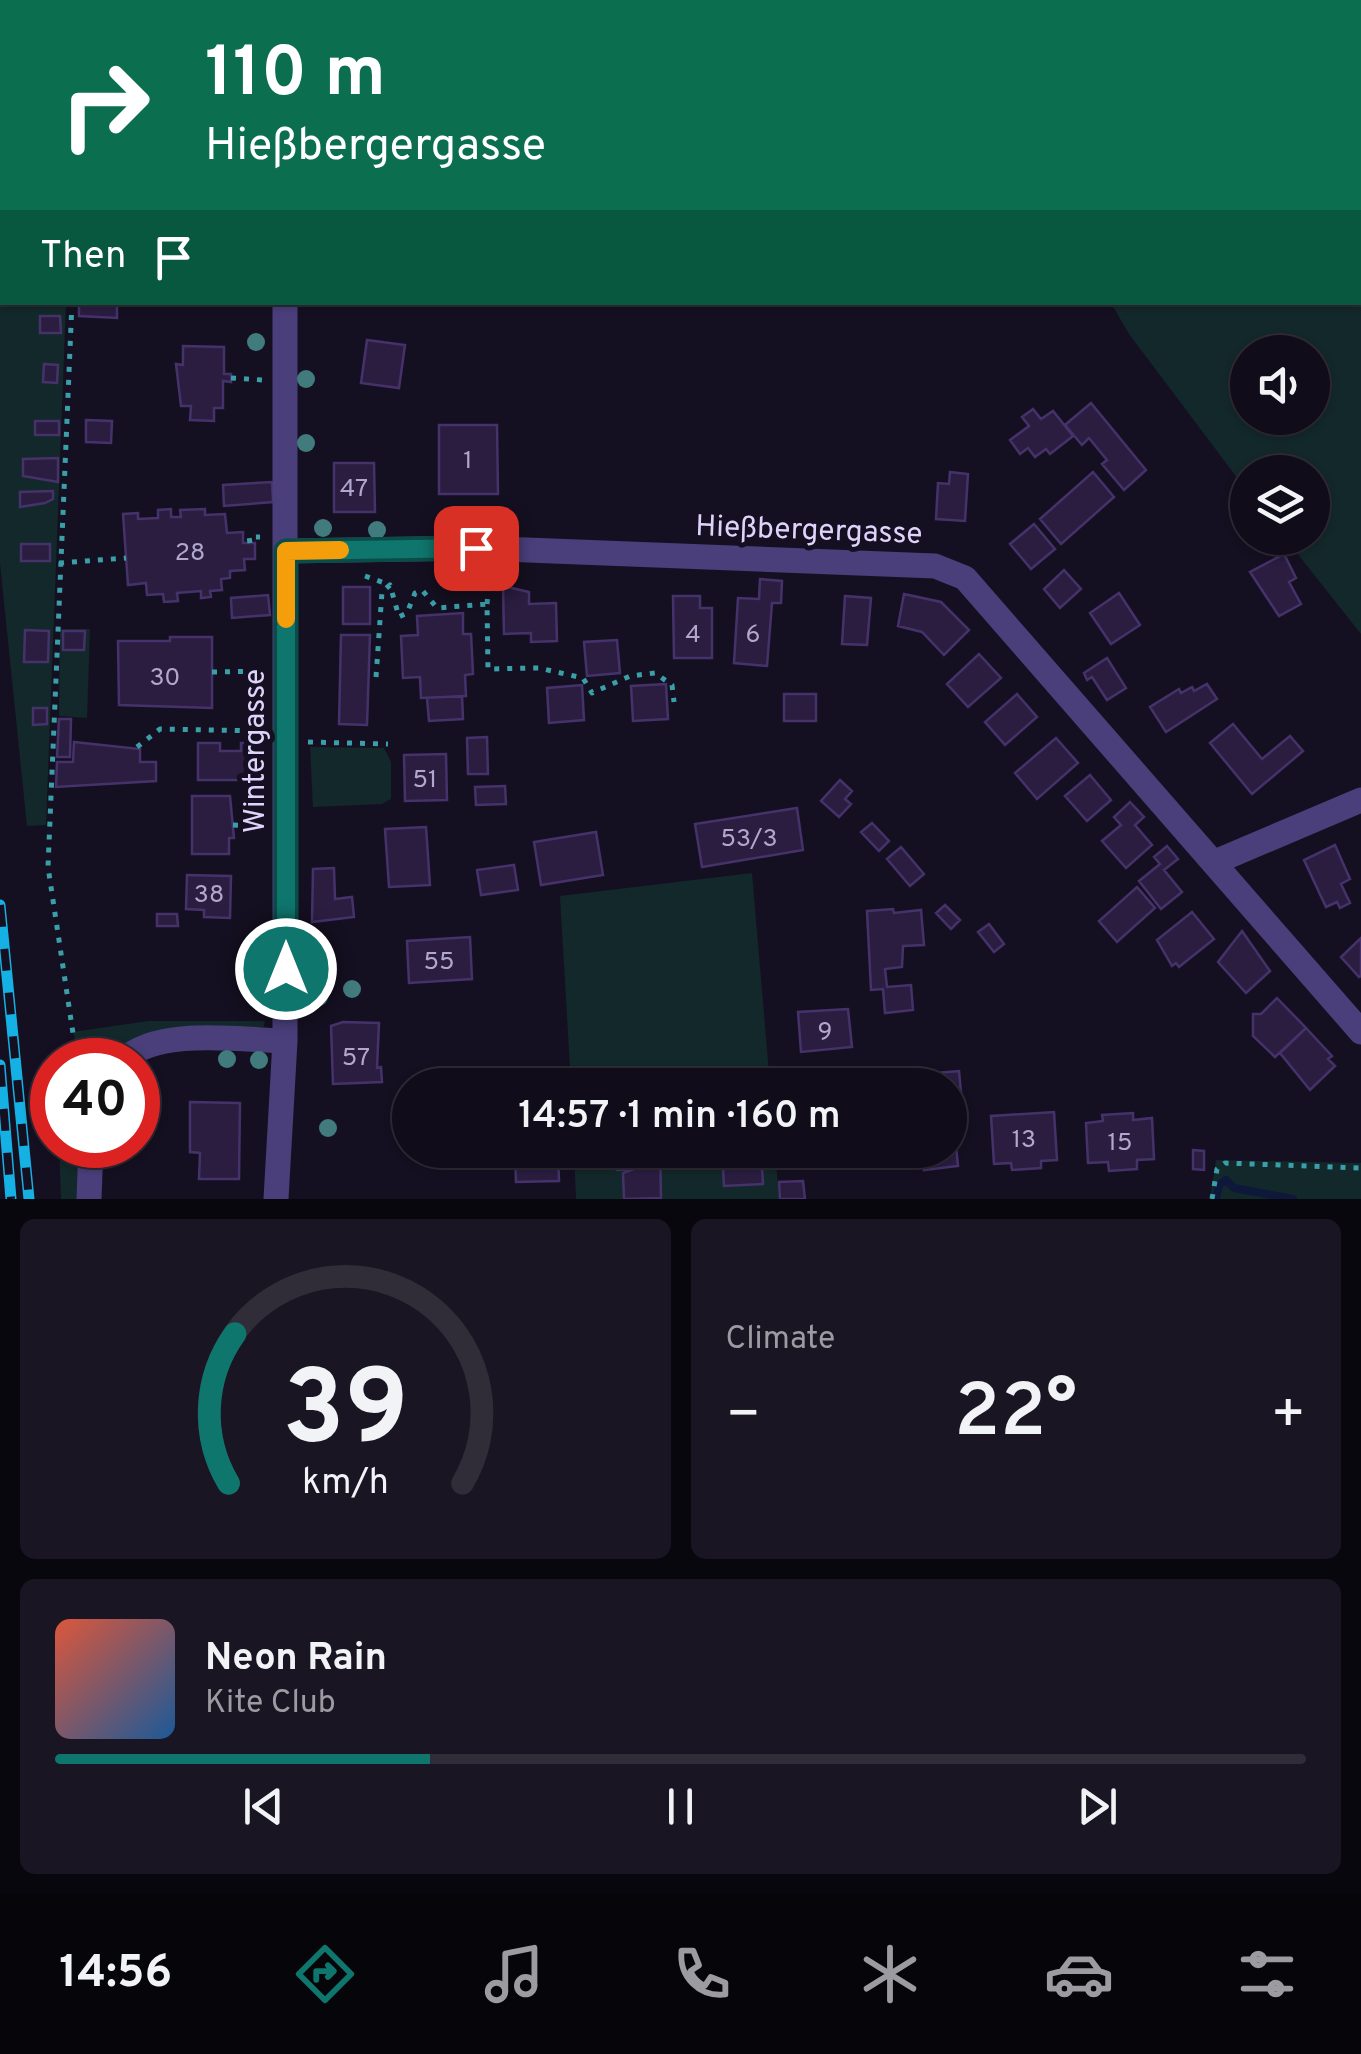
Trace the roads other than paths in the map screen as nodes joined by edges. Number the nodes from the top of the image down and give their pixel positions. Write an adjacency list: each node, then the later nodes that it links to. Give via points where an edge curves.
1 (285, 305): 2 (street, Wintergasse)
2 (286, 551): 4 (street, Hießbergergasse, via 476,548 935,566 965,578); 6 (street, Wintergasse)
3 (1361, 800): 4 (street)
4 (1215, 862): 5 (street, Hießbergergasse)
5 (1361, 1032)
6 (285, 1041): 7 (street); 10 (street, Wintergasse)
7 (160, 1042)
8 (90, 1168): 9 (street)
9 (89, 1199)
10 (276, 1199)

